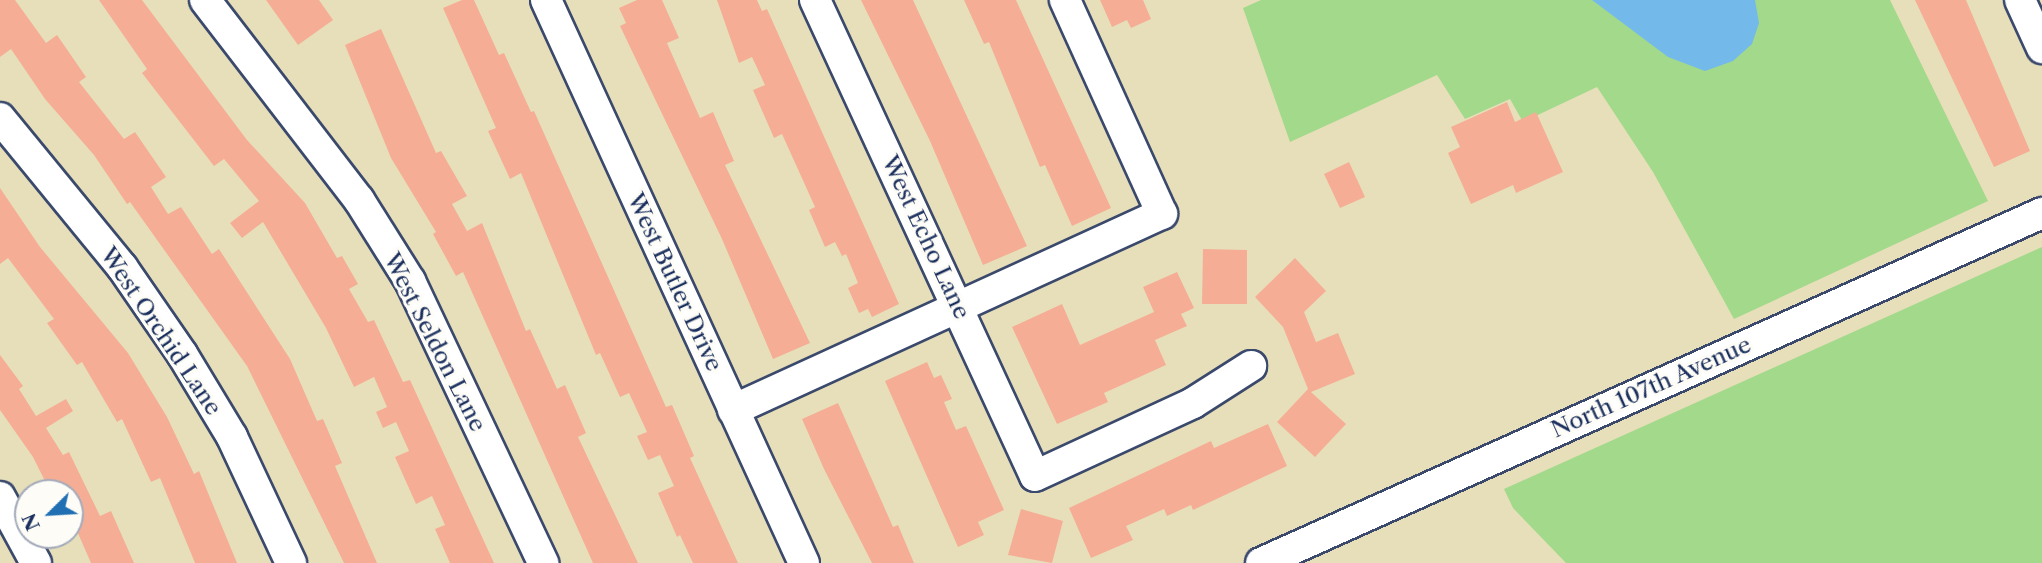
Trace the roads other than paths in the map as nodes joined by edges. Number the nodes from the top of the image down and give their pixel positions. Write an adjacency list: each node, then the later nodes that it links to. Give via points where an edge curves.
1 (205, 0): 15 (street, West Seldon Lane, via 310,116 410,281)
2 (546, 0): 11 (street, West Butler Drive)
3 (816, 0): 9 (street, West Echo Lane)
4 (1065, 0): 9 (street, via 1162,214)
5 (2020, 0): 6 (street)
6 (2042, 48)
7 (0, 118): 14 (street, West Orchid Lane, via 122,267 182,354 232,437)
8 (2042, 213): 17 (street, North 107th Avenue)
9 (960, 308): 10 (street, West Echo Lane, via 1035,475 1193,403); 11 (street)
10 (1251, 366)
11 (733, 410): 16 (street, West Butler Drive)
12 (0, 498): 13 (street)
13 (36, 563)
14 (291, 563)
15 (543, 563)
16 (804, 563)
17 (1261, 563)

